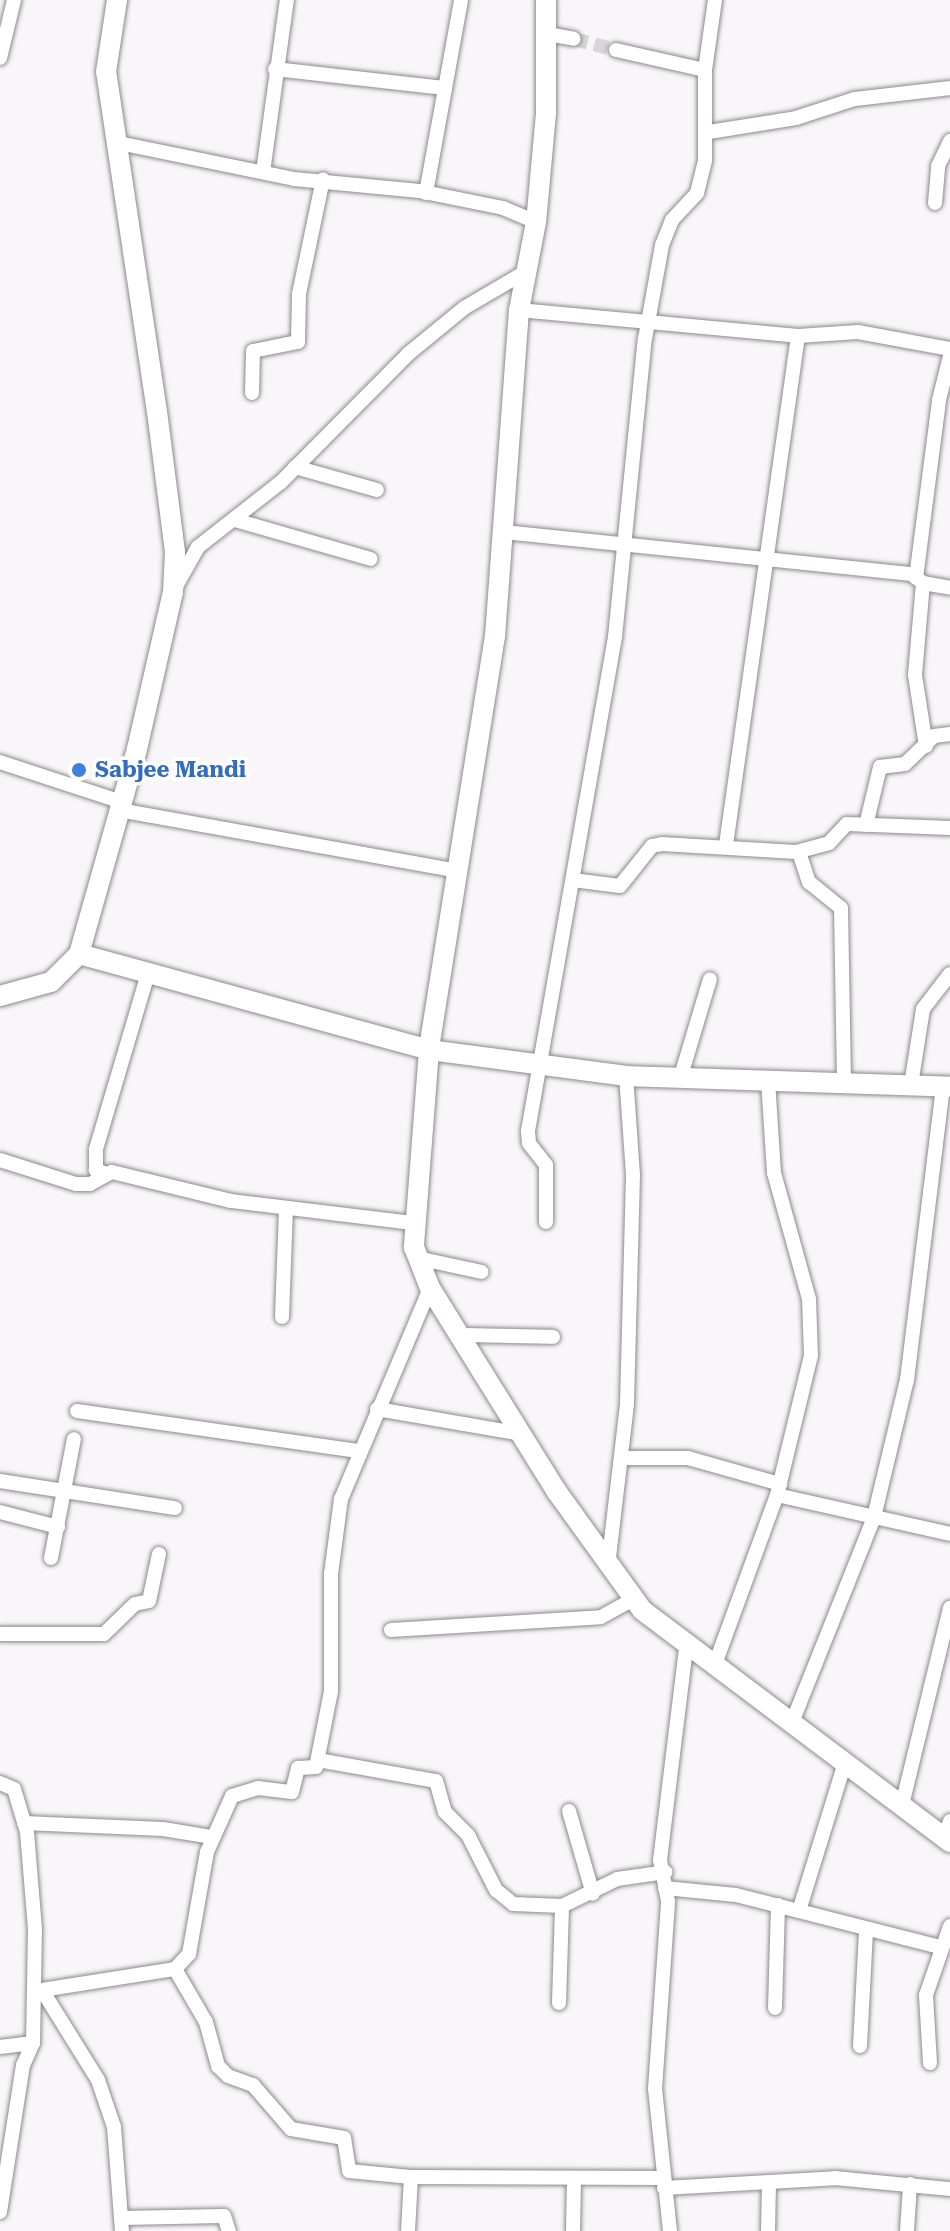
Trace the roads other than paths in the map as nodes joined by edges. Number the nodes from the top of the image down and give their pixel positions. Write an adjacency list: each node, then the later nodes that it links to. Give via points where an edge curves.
1 (14, 0): 7 (street)
2 (117, 0): 18 (street, via 106,72)
3 (287, 0): 12 (street)
4 (461, 0): 14 (street)
5 (546, 0): 8 (street)
6 (715, 0): 13 (street)
7 (3, 28): 11 (street)
8 (547, 34): 9 (street); 23 (street)
9 (574, 39)
10 (616, 50): 13 (street)
11 (0, 58)
12 (275, 69): 14 (street); 19 (street)
13 (705, 70): 16 (street)
14 (444, 88): 21 (street)
15 (950, 88): 16 (street, via 855,99 796,118)
16 (709, 132): 26 (street, via 697,193 672,220 662,245)
17 (950, 141): 22 (street, via 938,166)
18 (114, 142): 19 (street); 40 (street, via 157,412 175,552)
19 (263, 172): 20 (street)
20 (323, 179): 21 (street); 30 (street, via 299,294 298,342 253,351)
21 (426, 193): 23 (street, via 503,208)
22 (935, 203)
23 (536, 222): 24 (street)
24 (527, 271): 25 (street); 31 (street, via 464,308 408,354)
25 (519, 310): 26 (street); 34 (street)
26 (652, 323): 27 (street); 35 (street, via 645,339)
27 (798, 336): 28 (street, via 858,332); 37 (street)
28 (950, 349)
29 (950, 356): 38 (street, via 939,400)
30 (252, 393)
31 (295, 467): 32 (street); 33 (street)
32 (377, 490)
33 (235, 520): 36 (street); 40 (street, via 198,547)
34 (504, 532): 35 (street); 49 (street, via 495,636)
35 (627, 545): 37 (street); 50 (street)
36 (371, 559)
37 (769, 559): 38 (street); 47 (street)
38 (920, 580): 39 (street); 42 (street, via 915,675)
39 (950, 588)
40 (173, 592): 44 (street)
41 (950, 734): 42 (street, via 934,736)
42 (926, 746): 45 (street, via 905,764 880,767)
43 (0, 762): 44 (street)
44 (120, 806): 49 (street); 51 (street)
45 (866, 825): 46 (street); 48 (street, via 847,824 829,843)
46 (950, 828)
47 (726, 845): 48 (street); 50 (street, via 652,846 620,886)
48 (799, 852): 61 (street, via 809,882 841,908)
49 (454, 870): 56 (street)
50 (573, 880): 57 (street)
51 (79, 954): 52 (street); 55 (street, via 51,982)
52 (148, 973): 56 (street); 65 (street, via 96,1149 96,1170)
53 (950, 974): 62 (street, via 923,1009)
54 (710, 979): 59 (street)
55 (0, 996)
56 (429, 1050): 57 (street); 68 (street)
57 (539, 1065): 58 (street); 67 (street, via 528,1138 546,1165)
58 (626, 1076): 59 (street); 80 (street, via 633,1217)
59 (680, 1079): 60 (street)
60 (768, 1081): 61 (street); 82 (street, via 778,1194 809,1299 812,1327 809,1374)
61 (844, 1083): 62 (street)
62 (911, 1085): 63 (street)
63 (946, 1086): 86 (street, via 913,1346)
64 (0, 1160): 65 (street, via 84,1185)
65 (104, 1173): 66 (street)
66 (286, 1208): 68 (street); 72 (street)
67 (546, 1222)
68 (412, 1223): 69 (street)
69 (417, 1258): 70 (street); 71 (street)
70 (482, 1272)
71 (430, 1288): 73 (street); 75 (street)
72 (282, 1317)
73 (460, 1335): 74 (street); 77 (street)
74 (553, 1337)
75 (377, 1409): 77 (street); 79 (street)
76 (77, 1411): 79 (street)
77 (521, 1434): 91 (street)
78 (74, 1439): 83 (street)
79 (358, 1451): 99 (street, via 335,1526 331,1691)
80 (624, 1458): 82 (street, via 688,1458); 91 (street)
81 (0, 1481): 83 (street)
82 (779, 1489): 86 (street); 97 (street)
83 (64, 1491): 84 (street); 87 (street)
84 (175, 1508)
85 (0, 1512): 87 (street)
86 (874, 1517): 88 (street); 98 (street)
87 (58, 1527): 90 (street)
88 (950, 1534)
89 (159, 1554): 95 (street, via 149,1601 135,1604 104,1634)
90 (51, 1558)
91 (608, 1566): 92 (street)
92 (633, 1599): 94 (street, via 601,1617); 96 (street)
93 (950, 1608): 102 (street)
94 (391, 1630)
95 (0, 1634)
96 (686, 1647): 97 (street); 107 (street, via 660,1860)
97 (714, 1667): 98 (street)
98 (793, 1720): 100 (street)
99 (318, 1760): 106 (street, via 316,1767 298,1768 292,1792 258,1788 232,1796); 111 (street, via 436,1781 445,1812 468,1835 504,1899 526,1907)
100 (845, 1762): 102 (street); 112 (street)
101 (0, 1783): 104 (street, via 14,1789)
102 (902, 1805): 105 (street)
103 (569, 1811): 109 (street)
104 (24, 1823): 106 (street, via 163,1829); 117 (street)
105 (948, 1833)
106 (212, 1837): 116 (street, via 189,1954)
107 (666, 1872): 108 (street); 109 (street, via 617,1879)
108 (665, 1888): 110 (street); 127 (street, via 662,2033 655,2089)
109 (593, 1894): 111 (street)
110 (778, 1905): 112 (street); 119 (street)
111 (562, 1906): 118 (street)
112 (799, 1911): 114 (street)
113 (950, 1926): 115 (street)
114 (866, 1930): 115 (street); 121 (street)
115 (940, 1947): 123 (street, via 926,1995)
116 (175, 1969): 117 (street); 124 (street, via 206,2022 218,2066 228,2076 253,2085 291,2129 344,2138 349,2171)
117 (38, 1990): 120 (street); 131 (street, via 98,2080 114,2127)
118 (559, 2003)
119 (775, 2008)
120 (33, 2043): 122 (street); 130 (street, via 23,2065)
121 (860, 2046)
122 (0, 2047)
123 (930, 2063)
124 (411, 2177): 125 (street); 133 (street)
125 (574, 2179): 127 (street); 134 (street)
126 (769, 2182): 127 (street); 128 (street, via 835,2178); 136 (street)
127 (663, 2183): 135 (street)
128 (910, 2184): 129 (street); 137 (street)
129 (950, 2189)
130 (0, 2212)
131 (122, 2225): 132 (street, via 224,2216)
132 (229, 2231)
133 (408, 2231)
134 (573, 2231)
135 (670, 2231)
136 (768, 2231)
137 (907, 2231)

